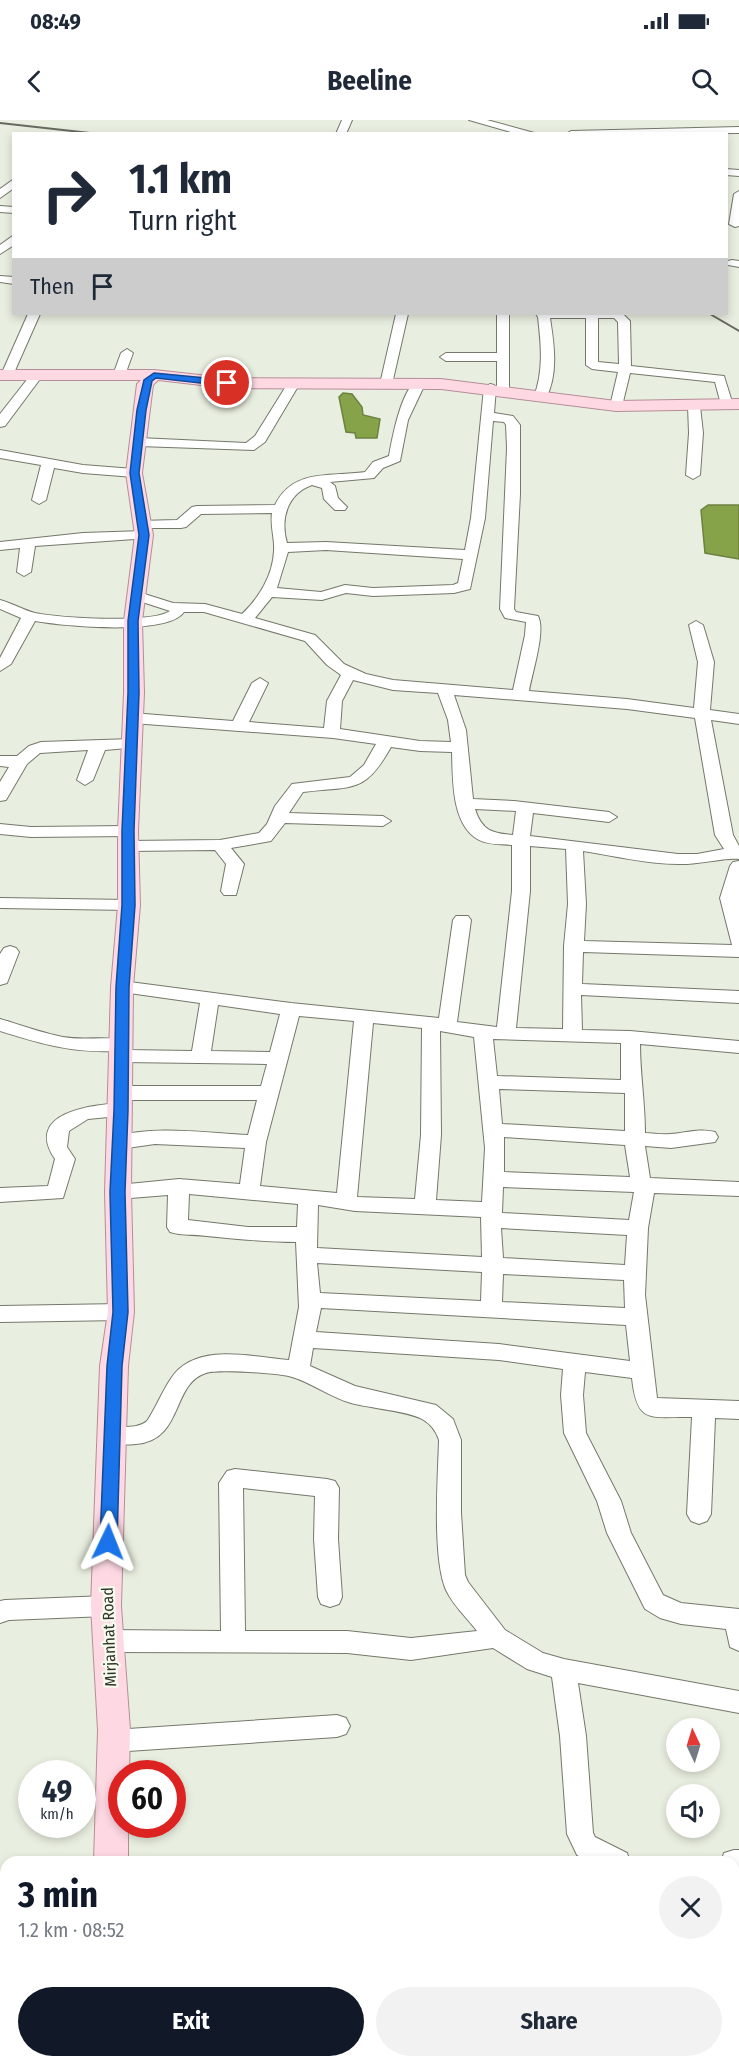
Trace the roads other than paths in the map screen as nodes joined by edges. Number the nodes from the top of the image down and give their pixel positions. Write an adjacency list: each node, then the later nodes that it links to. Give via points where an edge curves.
1 (475, 124): 4 (street)
2 (676, 128): 3 (street); 5 (street)
3 (739, 130)
4 (521, 132)
5 (606, 132)
6 (12, 184): 7 (street)
7 (0, 195)
8 (738, 200): 9 (street)
9 (733, 224)
10 (12, 241): 11 (street)
11 (2, 257)
12 (33, 315): 22 (street)
13 (402, 315): 27 (street)
14 (503, 315): 20 (street)
15 (543, 315): 30 (street, via 547,378)
16 (592, 315): 21 (street, via 592,365)
17 (618, 315): 21 (street, via 624,321)
18 (127, 353): 24 (street)
19 (446, 357): 20 (street)
20 (502, 357): 29 (street)
21 (625, 369): 31 (street, via 720,379); 32 (street)
22 (3, 375): 23 (main road)
23 (37, 375): 24 (main road); 35 (street)
24 (119, 375): 25 (main road)
25 (154, 375): 26 (main road, via 227,383); 36 (main road, Mirjanhat Road, via 145,384)
26 (294, 383): 27 (main road); 36 (street, via 261,439 249,447)
27 (386, 384): 28 (main road)
28 (419, 384): 29 (main road); 41 (street, via 402,420 395,458 378,465 366,476)
29 (497, 389): 30 (main road); 34 (street)
30 (540, 397): 32 (main road)
31 (733, 404): 33 (main road)
32 (616, 406): 33 (main road)
33 (694, 406): 40 (street)
34 (489, 416): 49 (street); 63 (street, via 513,421 515,496 510,523 507,609 510,615 533,619)
35 (0, 423)
36 (139, 442): 39 (main road, Mirjanhat Road)
37 (0, 454): 38 (street)
38 (49, 462): 39 (street); 42 (street)
39 (134, 473): 45 (main road, Mirjanhat Road)
40 (693, 475)
41 (311, 480): 43 (street, via 328,486 331,500); 44 (street, via 288,493)
42 (39, 500)
43 (340, 507)
44 (280, 509): 45 (street, via 197,510 181,524); 48 (street, via 278,532)
45 (143, 530): 46 (street); 52 (main road, Mirjanhat Road)
46 (28, 544): 47 (street); 50 (street)
47 (0, 546)
48 (282, 548): 49 (street, via 326,546); 51 (street)
49 (471, 555): 51 (street, via 465,586 454,589 345,589 322,596)
50 (24, 572)
51 (269, 592): 56 (street)
52 (135, 595): 54 (street); 57 (main road, Mirjanhat Road)
53 (0, 604): 55 (street)
54 (179, 608): 56 (street, via 205,608); 57 (street, via 169,618)
55 (30, 616): 57 (street); 59 (street)
56 (244, 620): 60 (street, via 310,638 332,662)
57 (133, 621): 65 (main road, Mirjanhat Road)
58 (696, 625): 64 (street, via 706,662)
59 (0, 666)
60 (350, 673): 62 (street, via 393,685); 68 (street, via 332,709)
61 (260, 683): 67 (street)
62 (445, 690): 63 (street); 72 (street, via 458,729)
63 (520, 695): 64 (street)
64 (702, 713): 66 (street); 87 (street, via 724,835)
65 (132, 718): 67 (street); 70 (main road, Mirjanhat Road)
66 (739, 719)
67 (239, 725): 68 (street)
68 (333, 733): 69 (street)
69 (386, 741): 72 (street); 80 (street, via 371,768 359,778 297,788 283,806)
70 (132, 744): 71 (street); 83 (main road, Mirjanhat Road)
71 (98, 746): 74 (street, via 41,747); 75 (street)
72 (459, 747): 77 (street)
73 (0, 760): 74 (street)
74 (20, 762): 76 (street)
75 (85, 780)
76 (0, 796)
77 (465, 804): 78 (street); 84 (street, via 477,834)
78 (525, 808): 79 (street); 84 (street)
79 (609, 817)
80 (280, 818): 81 (street); 85 (street, via 265,837)
81 (383, 821)
82 (0, 829): 83 (street)
83 (128, 839): 85 (street); 90 (main road, Mirjanhat Road)
84 (520, 840): 86 (street); 106 (street, via 521,891)
85 (220, 845): 88 (street, via 235,864)
86 (574, 845): 87 (street, via 652,857); 93 (street, via 577,904)
87 (737, 857): 92 (street, via 729,898)
88 (230, 891)
89 (0, 903): 90 (street)
90 (129, 905): 97 (main road, Mirjanhat Road)
91 (462, 920): 103 (street)
92 (739, 942)
93 (573, 946): 94 (street); 98 (street)
94 (739, 951)
95 (9, 952): 96 (street)
96 (0, 979)
97 (122, 987): 99 (street); 110 (main road, Mirjanhat Road)
98 (572, 989): 100 (street); 107 (street)
99 (210, 997): 101 (street); 111 (street)
100 (739, 997)
101 (291, 1009): 102 (street); 112 (street)
102 (364, 1016): 103 (street); 130 (street)
103 (439, 1024): 105 (street); 131 (street)
104 (0, 1025): 110 (street, via 62,1044)
105 (483, 1033): 106 (street); 113 (street)
106 (506, 1035): 107 (street)
107 (573, 1035): 108 (street)
108 (630, 1037): 109 (street); 114 (street)
109 (739, 1047)
110 (122, 1051): 111 (street); 116 (main road, Mirjanhat Road)
111 (200, 1058): 112 (street)
112 (278, 1058): 115 (street)
113 (489, 1082): 114 (street); 117 (street)
114 (631, 1087): 119 (street, via 635,1095)
115 (270, 1093): 116 (street); 121 (street)
116 (121, 1102): 120 (main road, Mirjanhat Road); 128 (street, via 84,1113 60,1129 57,1147 65,1159 56,1193)
117 (494, 1130): 119 (street); 122 (street)
118 (708, 1137): 119 (street, via 677,1141)
119 (634, 1139): 123 (street, via 638,1174)
120 (120, 1142): 121 (street, via 154,1137); 126 (main road, Mirjanhat Road)
121 (256, 1142): 127 (street)
122 (493, 1179): 123 (street); 132 (street)
123 (644, 1184): 125 (street); 133 (street)
124 (179, 1186): 126 (street); 127 (street); 134 (street, via 177,1227 206,1228)
125 (739, 1189)
126 (117, 1192): 139 (main road, Mirjanhat Road)
127 (249, 1192): 129 (street)
128 (0, 1195)
129 (308, 1198): 130 (street); 134 (street)
130 (346, 1202): 131 (street)
131 (425, 1207): 132 (street)
132 (492, 1215): 133 (street); 135 (street)
133 (638, 1228): 136 (street)
134 (306, 1245): 135 (street); 137 (street)
135 (493, 1264): 136 (street); 138 (street)
136 (634, 1273): 141 (street)
137 (310, 1300): 138 (street); 142 (street)
138 (491, 1310): 141 (street)
139 (121, 1312): 140 (street); 148 (main road, Mirjanhat Road, via 114,1366)
140 (0, 1314)
141 (636, 1317): 145 (street)
142 (305, 1339): 143 (street, via 500,1352); 144 (street)
143 (575, 1362): 145 (street); 153 (street, via 575,1433 654,1602 670,1611)
144 (298, 1370): 148 (street, via 218,1364 196,1367 175,1388 153,1430); 154 (street, via 351,1394 428,1412 445,1425 450,1440 453,1575 457,1587)
145 (641, 1371): 146 (street, via 647,1406)
146 (704, 1408): 147 (street); 149 (street)
147 (739, 1410)
148 (112, 1435): 151 (main road, Mirjanhat Road)
149 (699, 1514)
150 (330, 1597): 156 (street, via 327,1488 235,1478 231,1483)
151 (106, 1606): 152 (street); 155 (main road, Mirjanhat Road)
152 (0, 1613)
153 (738, 1626)
154 (496, 1636): 156 (street, via 420,1648 347,1642); 157 (street, via 516,1651)
155 (108, 1641): 156 (street); 160 (main road, Mirjanhat Road)
156 (233, 1642)
157 (564, 1670): 158 (street); 162 (street, via 580,1834 586,1846)
158 (739, 1702)
159 (337, 1726): 160 (street)
160 (113, 1741): 161 (main road, Mirjanhat Road)
161 (111, 1856)
162 (605, 1856)

